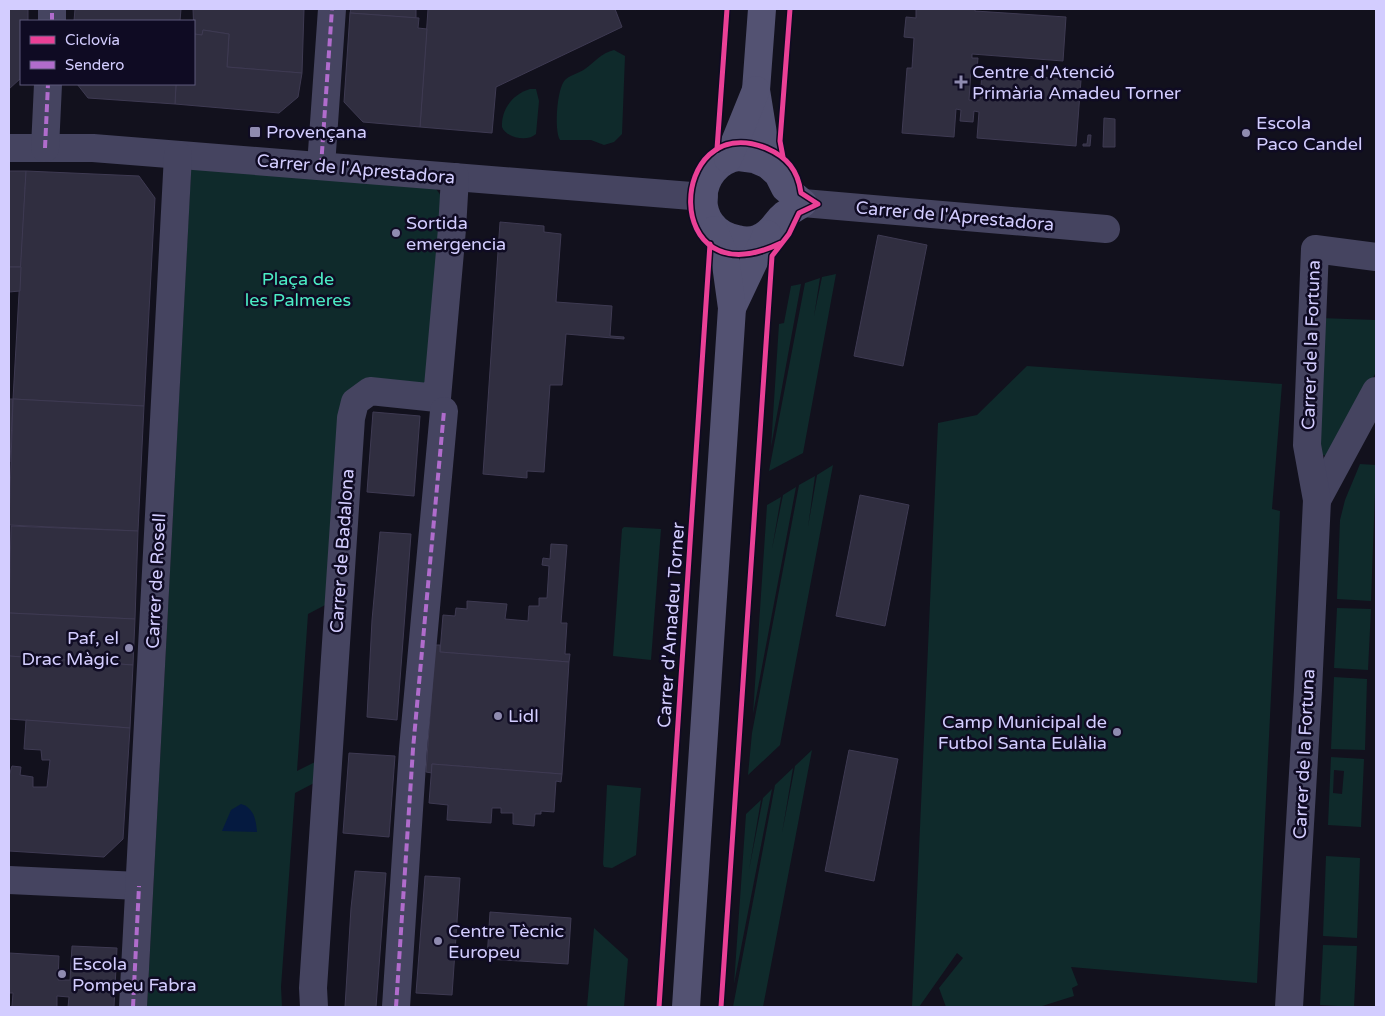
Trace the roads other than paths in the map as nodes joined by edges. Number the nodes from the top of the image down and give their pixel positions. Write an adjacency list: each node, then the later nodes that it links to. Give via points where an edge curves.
1 (332, 9): 10 (street)
2 (762, 9): 4 (street)
3 (48, 85): 6 (street)
4 (756, 90): 8 (street); 9 (street)
5 (9, 148): 6 (street, Carrer de l'Aprestadora)
6 (45, 148): 7 (street, Carrer de l'Aprestadora, via 93,148)
7 (178, 155): 10 (street, Carrer de l'Aprestadora); 23 (street, Carrer de Rosell)
8 (728, 159): 9 (street, via 754,159); 12 (street, via 707,180)
9 (768, 165): 13 (street, via 778,174 785,188)
10 (321, 166): 11 (street, Carrer de l'Aprestadora)
11 (455, 177): 12 (street, Carrer de l'Aprestadora); 25 (street, Carrer de Badalona, via 437,398 370,391 355,402 351,418)
12 (704, 197): 15 (street, via 704,209)
13 (803, 203): 14 (street, Carrer de l'Aprestadora); 16 (street, via 782,216)
14 (1106, 229)
15 (714, 230): 16 (street, via 743,240); 18 (street, via 725,257)
16 (767, 234): 18 (street)
17 (1376, 257): 21 (street, Carrer de la Fortuna, via 1316,249 1307,444)
18 (732, 308): 27 (street)
19 (1376, 391): 21 (street, Carrer de la Fortuna)
20 (444, 411): 26 (street, via 414,749)
21 (1317, 500): 28 (street, Carrer de la Fortuna)
22 (9, 880): 23 (street)
23 (140, 886): 24 (street, Carrer de Rosell)
24 (133, 1007)
25 (314, 1007)
26 (396, 1007)
27 (686, 1007)
28 (1289, 1007)

